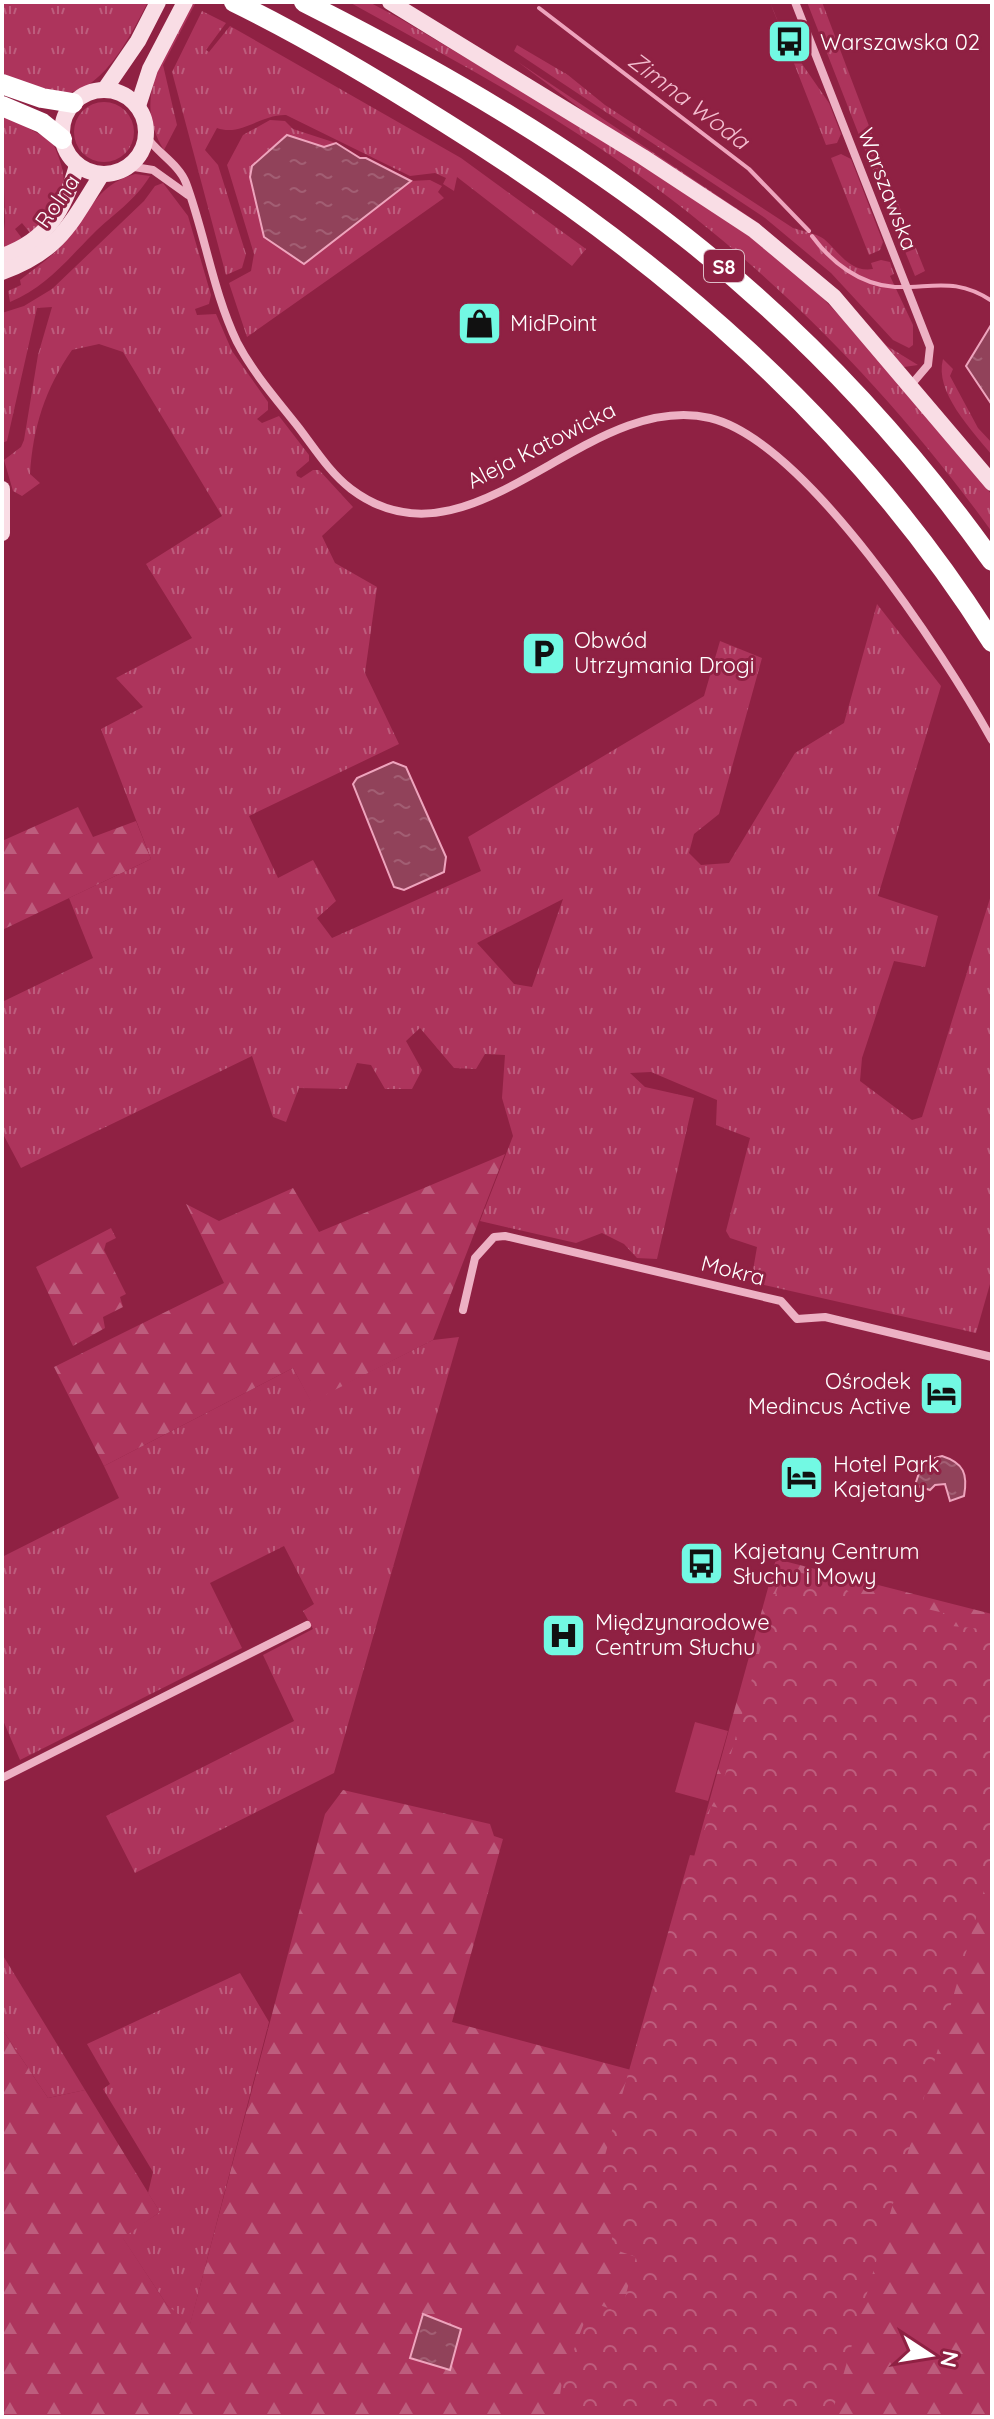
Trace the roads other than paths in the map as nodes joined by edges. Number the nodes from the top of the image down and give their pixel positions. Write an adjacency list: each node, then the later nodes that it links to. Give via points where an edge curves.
1 (158, 2): 8 (street)
2 (185, 2): 11 (street, via 150,69)
3 (234, 2): 25 (highway, S8, via 495,153 725,327 870,476)
4 (304, 2): 24 (highway, S8, via 527,125 624,188 712,256 798,333 871,409)
5 (390, 2): 20 (street, via 754,230 834,297)
6 (795, 2): 20 (street, Warszawska, via 932,353)
7 (2, 84): 9 (highway)
8 (105, 89): 9 (street); 11 (street)
9 (73, 103): 13 (street)
10 (2, 106): 13 (highway, via 42,123)
11 (138, 106): 12 (street)
12 (146, 136): 15 (street); 17 (street, Aleja Katowicka, via 186,182)
13 (62, 139): 14 (street)
14 (77, 165): 16 (street); 18 (street, Rolna, via 53,223 29,244)
15 (128, 166): 16 (street); 17 (street, via 153,170)
16 (102, 174): 19 (street, Rolna, via 59,240 37,258)
17 (188, 195): 26 (street, Aleja Katowicka, via 243,354 350,488 406,513 453,511 644,420 695,416 729,424 779,457 854,539 925,632)
18 (2, 256)
19 (2, 272)
20 (911, 385): 21 (street)
21 (992, 483)
22 (2, 489): 23 (street)
23 (2, 533)
24 (992, 561)
25 (992, 642)
26 (992, 740)
27 (463, 1310): 28 (street, Mokra, via 477,1253 494,1237 505,1236 781,1301 797,1319 835,1319)
28 (992, 1357)
29 (307, 1625): 30 (street)
30 (2, 1778)

